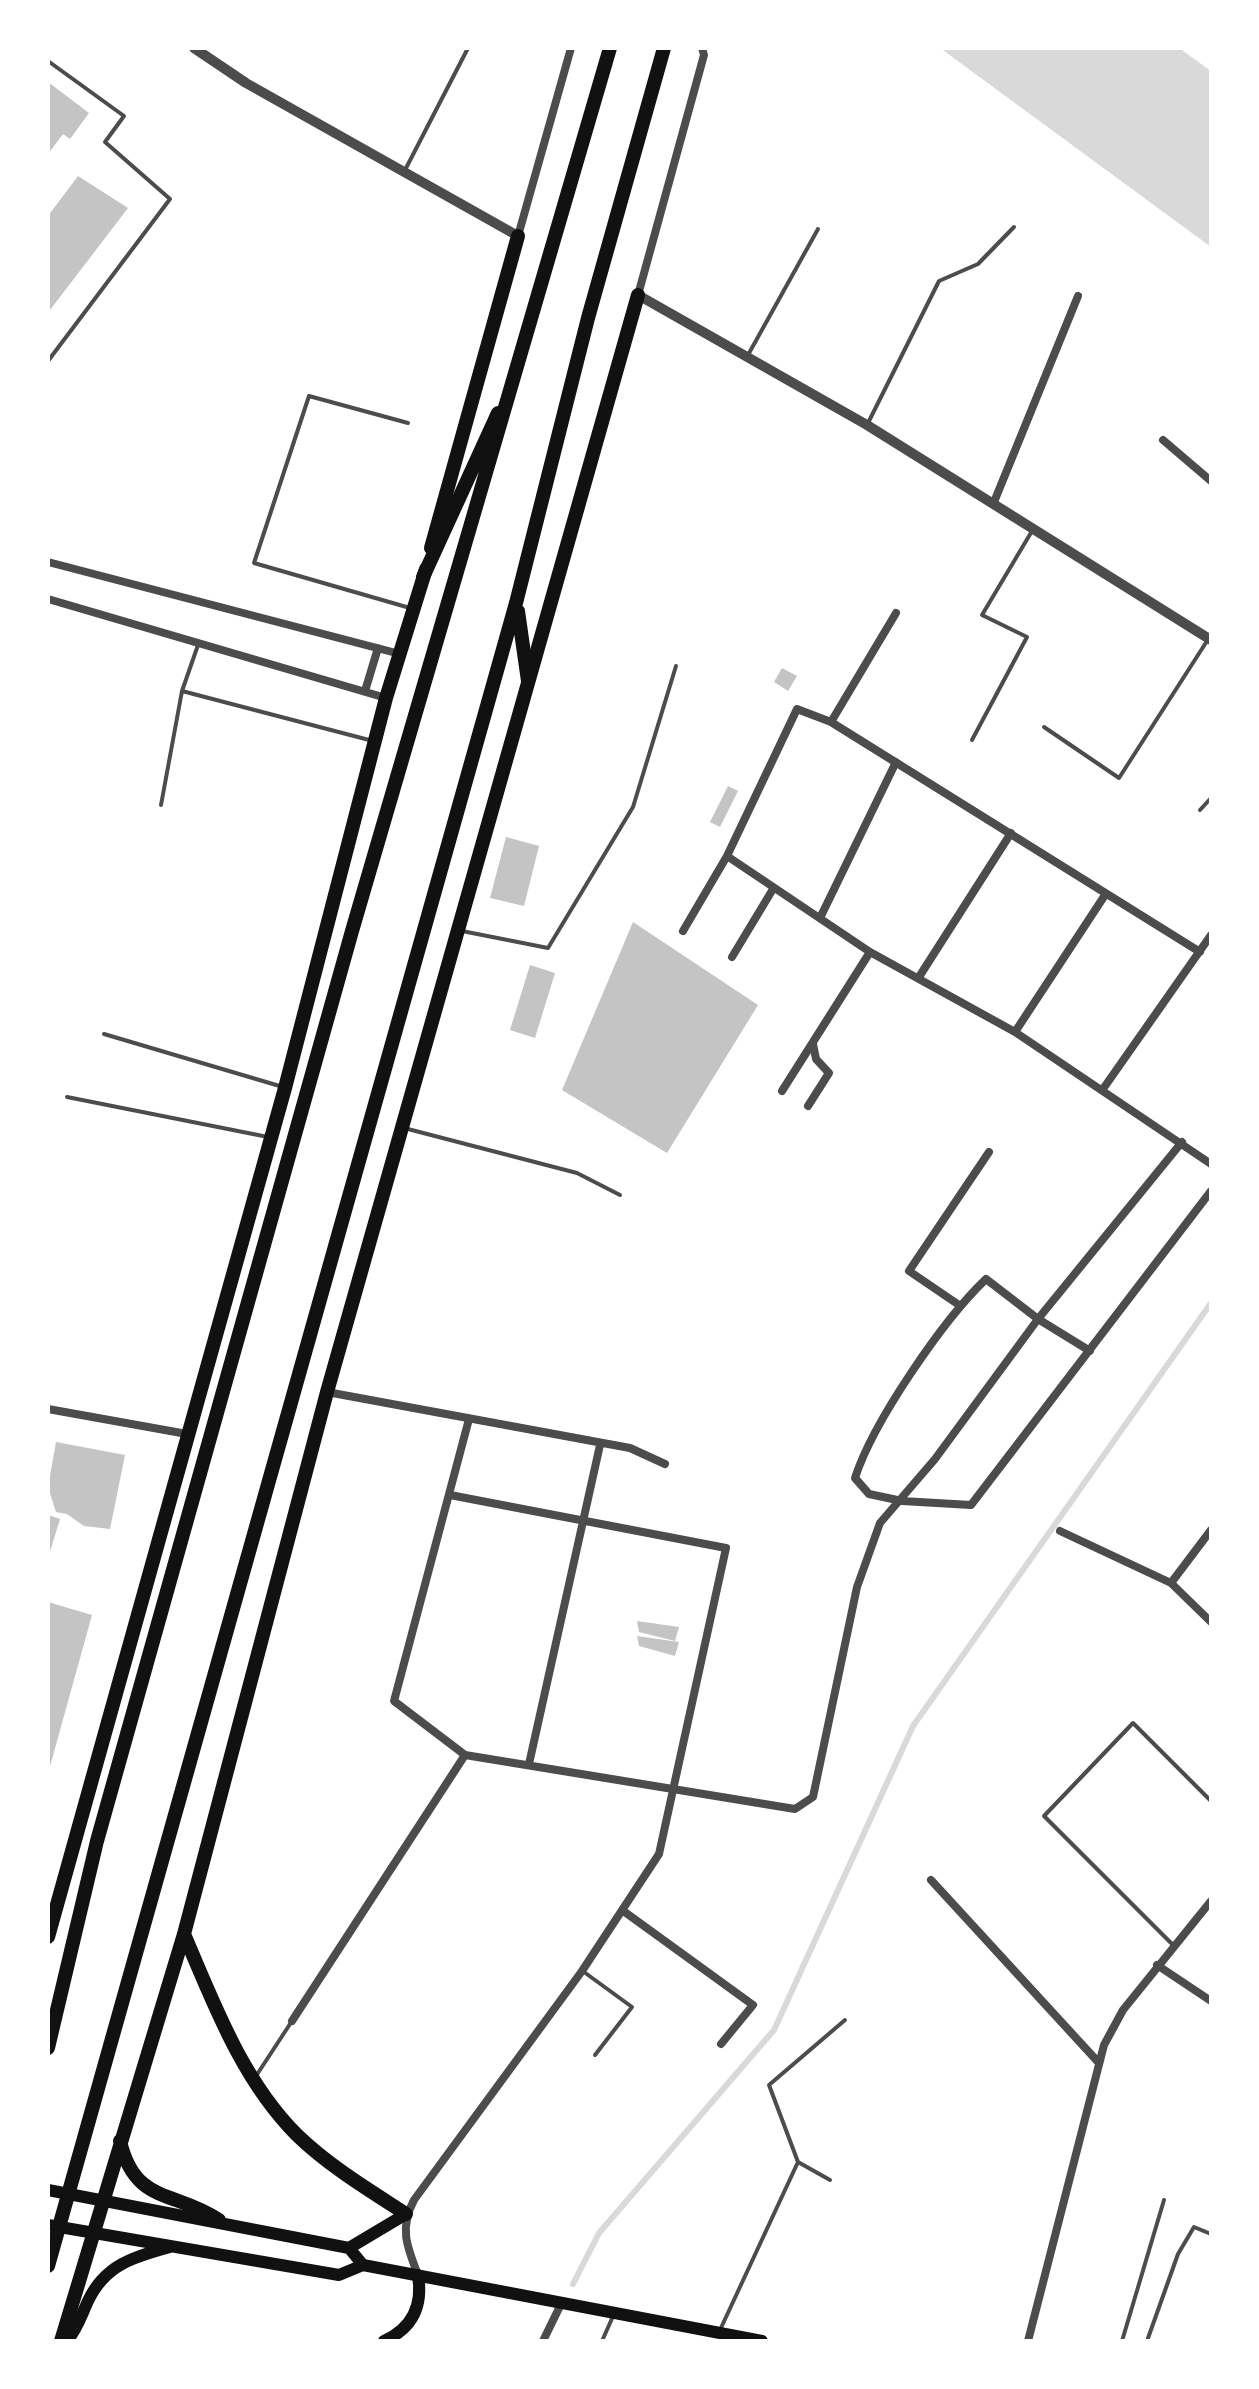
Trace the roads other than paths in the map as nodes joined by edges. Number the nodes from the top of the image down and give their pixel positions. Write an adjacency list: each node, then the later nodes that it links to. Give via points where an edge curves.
1 (194, 48): 8 (street)
2 (468, 48): 8 (lane)
3 (570, 48): 11 (street)
4 (610, 48): 16 (main road)
5 (664, 48): 26 (main road)
6 (703, 52): 12 (street)
7 (48, 61): 15 (lane, via 124,116 105,142 170,199)
8 (403, 174): 11 (street)
9 (1014, 227): 18 (lane, via 978,264 939,281)
10 (818, 229): 14 (lane)
11 (518, 236): 24 (main road)
12 (638, 295): 14 (street); 34 (main road)
13 (1078, 296): 21 (street)
14 (748, 355): 18 (street)
15 (48, 361)
16 (520, 365): 24 (main road); 107 (main road, via 352,931 97,1841)
17 (408, 423): 27 (lane, via 309,396 254,563)
18 (867, 425): 21 (street)
19 (1163, 440): 20 (street)
20 (1211, 481)
21 (994, 502): 22 (street)
22 (1033, 529): 29 (street); 40 (lane, via 982,615 1027,637)
23 (48, 562): 31 (street)
24 (423, 577): 27 (main road)
25 (48, 599): 30 (street)
26 (516, 603): 34 (main road); 115 (main road)
27 (413, 609): 32 (main road)
28 (896, 613): 38 (street)
29 (1210, 639): 39 (lane, via 1119,778)
30 (199, 643): 35 (lane); 36 (street)
31 (378, 648): 32 (street); 36 (street)
32 (400, 654): 37 (main road)
33 (676, 666): 51 (lane, via 633,807 548,948)
34 (528, 681): 51 (main road)
35 (182, 691): 41 (lane); 44 (lane)
36 (365, 691): 37 (street)
37 (386, 698): 41 (main road)
38 (831, 722): 42 (street); 47 (street, via 797,709)
39 (1044, 727)
40 (972, 740)
41 (375, 741): 61 (main road)
42 (896, 762): 46 (street); 50 (street)
43 (1211, 798): 45 (lane)
44 (161, 805)
45 (1200, 810)
46 (1011, 833): 49 (street); 57 (street)
47 (727, 856): 48 (street); 52 (street)
48 (773, 889): 50 (street); 56 (street)
49 (1105, 895): 55 (street); 58 (street)
50 (820, 918): 54 (street)
51 (456, 930): 66 (main road)
52 (683, 931)
53 (1211, 935): 55 (street)
54 (870, 952): 57 (street); 60 (street)
55 (1200, 952): 62 (street)
56 (732, 957)
57 (919, 977): 58 (street)
58 (1015, 1032): 62 (street)
59 (104, 1034): 61 (lane)
60 (813, 1044): 63 (street); 65 (street, via 816,1059 829,1073)
61 (285, 1088): 67 (main road)
62 (1103, 1089): 68 (street)
63 (782, 1091)
64 (67, 1097): 67 (lane)
65 (808, 1106)
66 (402, 1128): 72 (lane, via 577,1173); 76 (main road)
67 (270, 1138): 80 (main road)
68 (1182, 1142): 70 (street); 74 (street)
69 (989, 1152): 73 (street, via 909,1271)
70 (1211, 1164)
71 (1211, 1191): 75 (street)
72 (620, 1195)
73 (959, 1305): 74 (street, via 986,1279); 84 (street, via 864,1450 855,1478 869,1494)
74 (1038, 1319): 75 (street); 84 (street)
75 (1090, 1351): 84 (street, via 971,1505)
76 (327, 1392): 78 (street); 98 (main road)
77 (50, 1409): 79 (street); 80 (street)
78 (469, 1419): 81 (street); 83 (street)
79 (48, 1420)
80 (187, 1434): 97 (main road)
81 (600, 1445): 82 (street, via 630,1448); 85 (street)
82 (665, 1464)
83 (450, 1495): 85 (street); 90 (street, via 394,1701)
84 (902, 1501): 92 (street, via 880,1523 857,1587 813,1797 795,1809)
85 (581, 1523): 91 (street); 92 (street, via 726,1548)
86 (1211, 1530): 88 (street)
87 (1060, 1531): 88 (street)
88 (1171, 1583): 89 (street)
89 (1211, 1622)
90 (465, 1755): 91 (street); 105 (street)
91 (529, 1764): 92 (street)
92 (675, 1790): 96 (street, via 659,1854)
93 (1211, 1801): 100 (lane, via 1133,1723 1044,1816)
94 (931, 1880): 109 (street)
95 (1211, 1901): 100 (street)
96 (622, 1910): 102 (street); 106 (street, via 753,2005)
97 (52, 1912): 99 (main road)
98 (184, 1934): 110 (main road); 111 (main road)
99 (48, 1937)
100 (1173, 1945): 101 (street)
101 (1157, 1965): 103 (street); 109 (street, via 1123,2010)
102 (582, 1971): 108 (lane, via 632,2007); 118 (street)
103 (1211, 2001)
104 (845, 2020): 112 (lane, via 769,2085)
105 (292, 2021): 110 (lane)
106 (721, 2044)
107 (48, 2048)
108 (595, 2055)
109 (1099, 2063): 136 (street)
110 (253, 2081): 118 (main road, via 297,2134)
111 (120, 2138): 116 (main road); 119 (main road, via 125,2163 142,2186)
112 (798, 2162): 113 (lane); 130 (lane)
113 (830, 2180)
114 (48, 2190): 115 (main road)
115 (69, 2193): 116 (main road); 120 (main road)
116 (102, 2199): 119 (main road); 121 (main road)
117 (1164, 2200): 137 (lane)
118 (406, 2214): 124 (main road); 127 (street, via 404,2231)
119 (219, 2220): 124 (main road)
120 (54, 2225): 121 (main road); 126 (main road)
121 (93, 2231): 123 (main road); 131 (main road)
122 (1211, 2234): 138 (lane, via 1194,2227 1178,2254)
123 (176, 2245): 125 (main road, via 339,2275); 131 (main road, via 128,2258 113,2268 96,2285 79,2326)
124 (349, 2248): 125 (main road)
125 (363, 2265): 127 (main road)
126 (48, 2266)
127 (418, 2275): 128 (main road); 132 (main road, via 418,2309 408,2325)
128 (561, 2304): 129 (main road); 133 (street)
129 (614, 2314): 130 (main road); 134 (lane)
130 (718, 2334): 135 (main road)
131 (64, 2341)
132 (384, 2341)
133 (543, 2341)
134 (602, 2341)
135 (758, 2341)
136 (1028, 2341)
137 (1122, 2341)
138 (1147, 2341)

